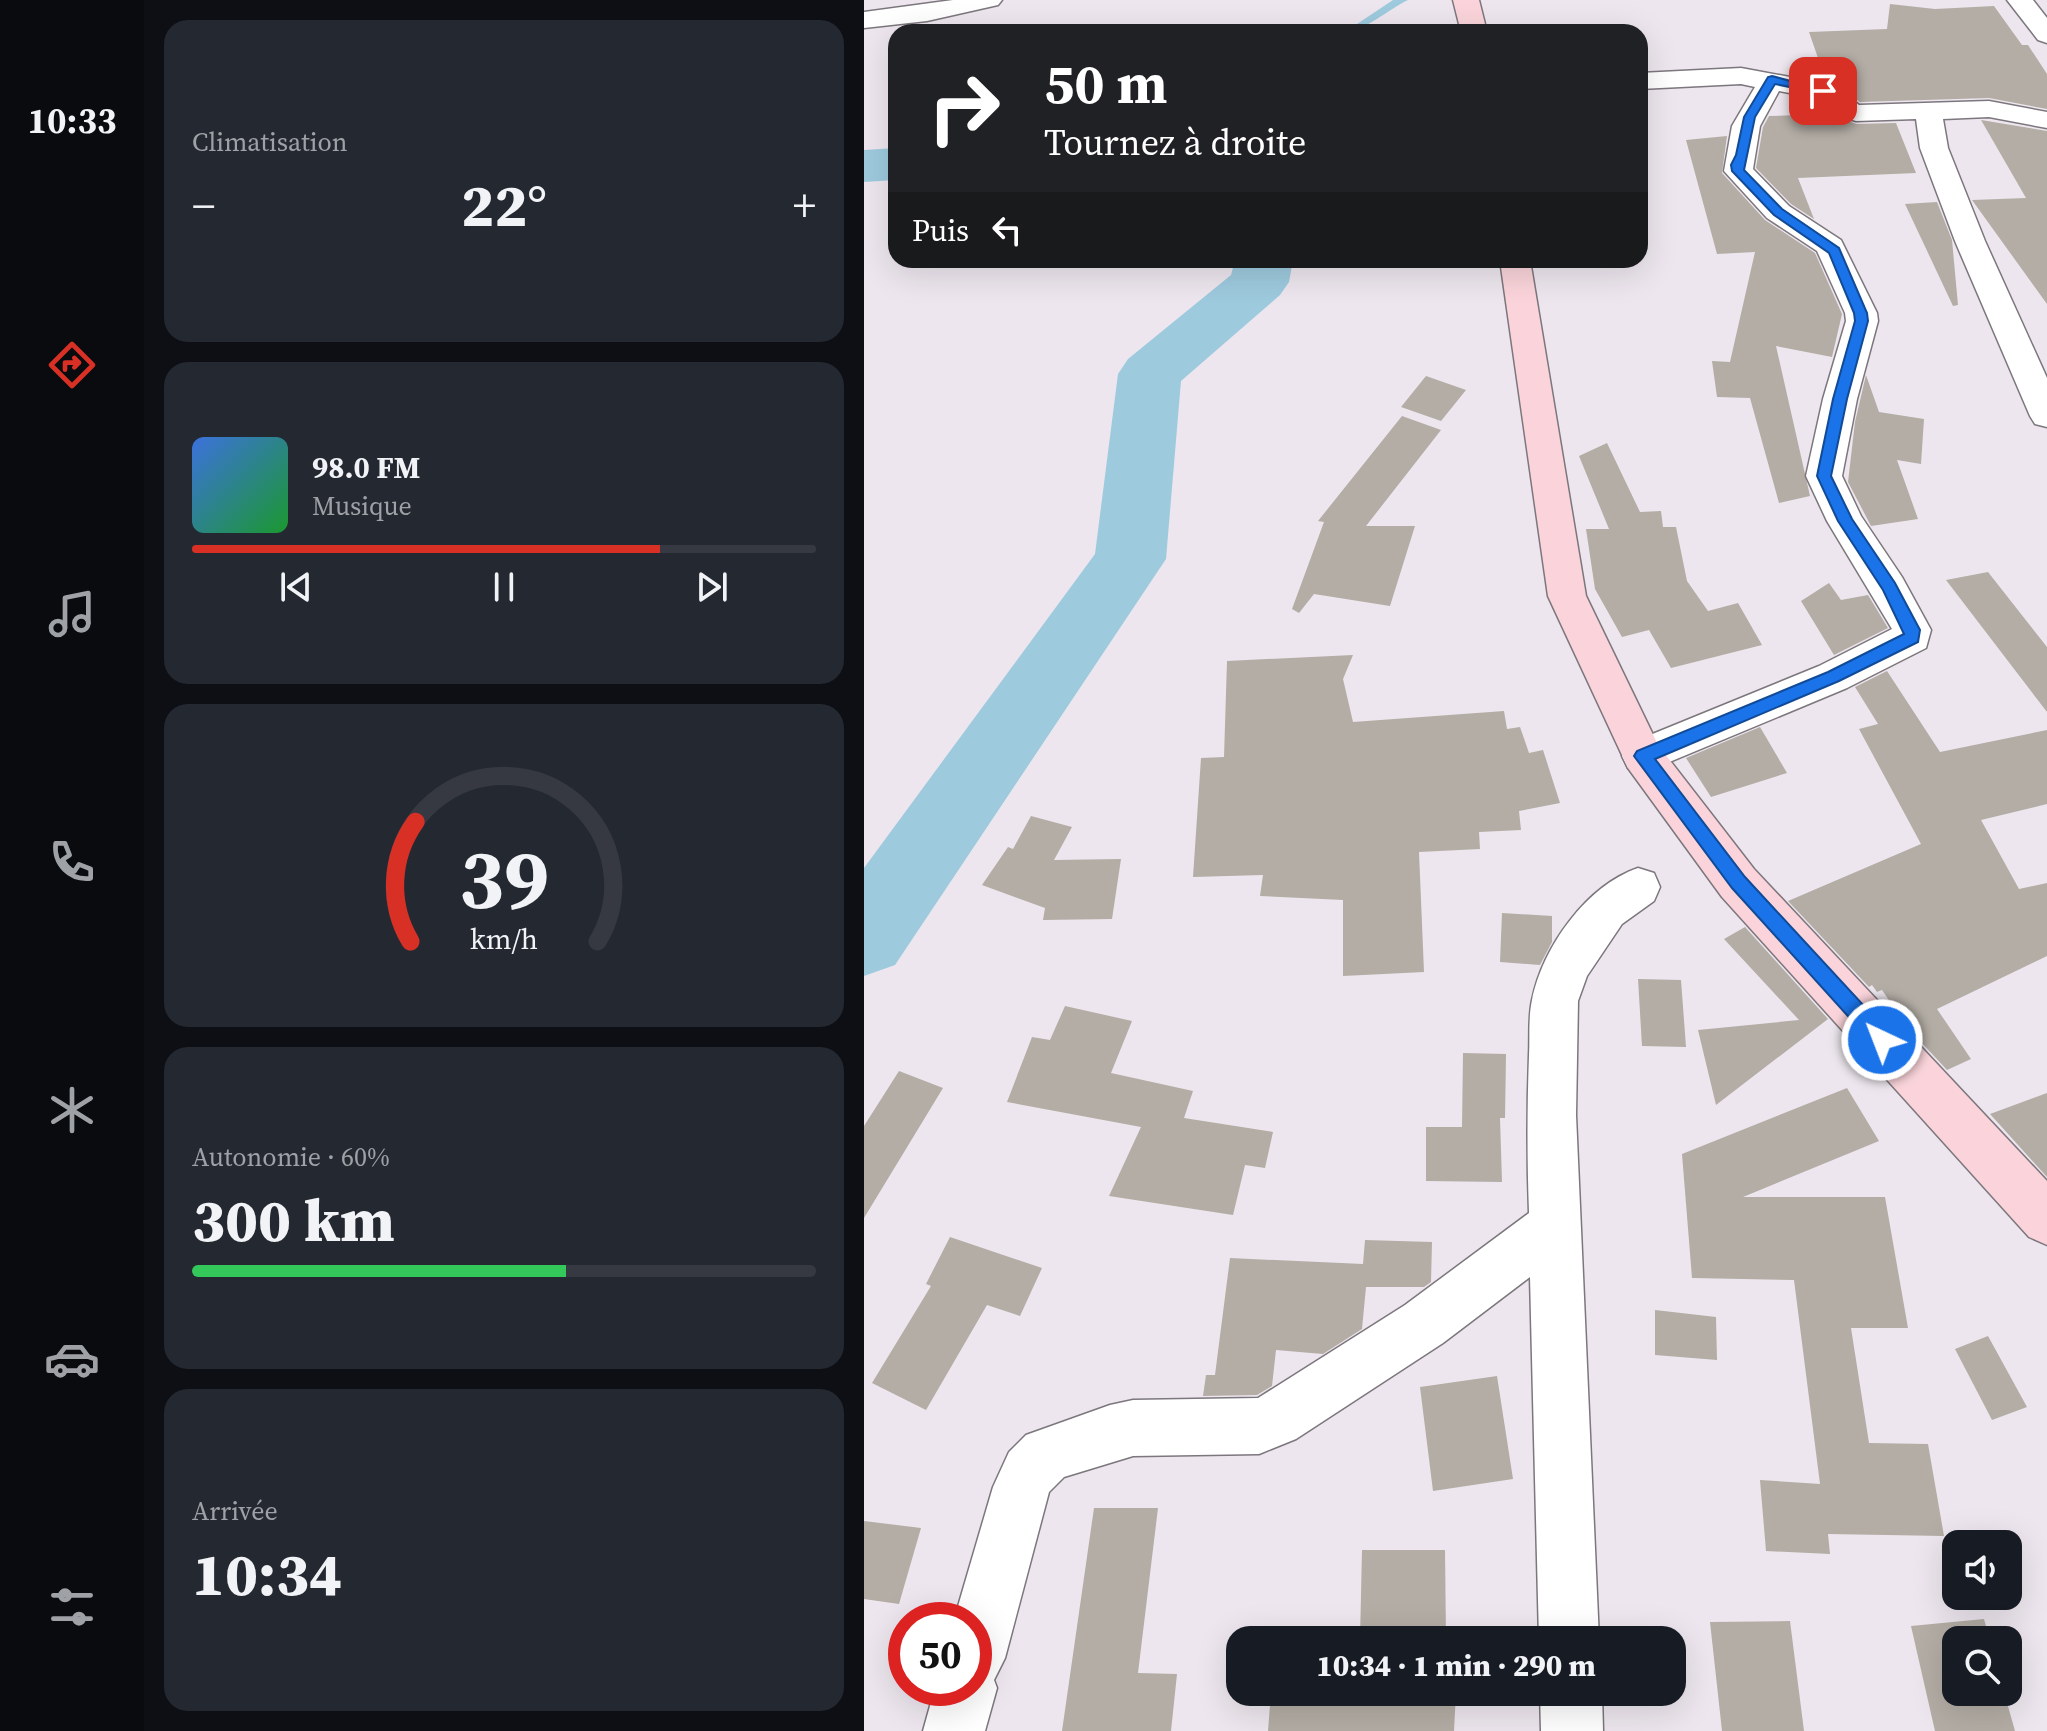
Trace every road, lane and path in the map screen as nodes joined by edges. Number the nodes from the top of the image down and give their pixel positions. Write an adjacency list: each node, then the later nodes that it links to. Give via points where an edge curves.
1 (989, 0): 3 (street)
2 (2020, 0): 4 (street)
3 (864, 20)
4 (2047, 35)
5 (1772, 80): 6 (street, via 1741,76); 7 (street, via 1829,93 1849,112); 11 (street, via 1746,126 1738,171 1778,212 1834,251 1861,313 1824,476 1912,637 1833,677)
6 (1648, 81)
7 (1928, 111): 8 (street, via 1997,109); 10 (street, via 1934,148 1970,241)
8 (2047, 120)
9 (1516, 268): 11 (main road, via 1567,596)
10 (2047, 416)
11 (1643, 756): 13 (main road, via 1738,883)
12 (1638, 887): 14 (street, via 1606,910 1567,966 1555,1001)
13 (2047, 1219)
14 (1555, 1226): 15 (street, via 1424,1324 1276,1419 1259,1426 1133,1428 1046,1455 1022,1487); 16 (street)
15 (990, 1602)
16 (1569, 1626)
17 (961, 1706): 19 (street)
18 (1571, 1706): 20 (street)
19 (954, 1731)
20 (1572, 1731)

